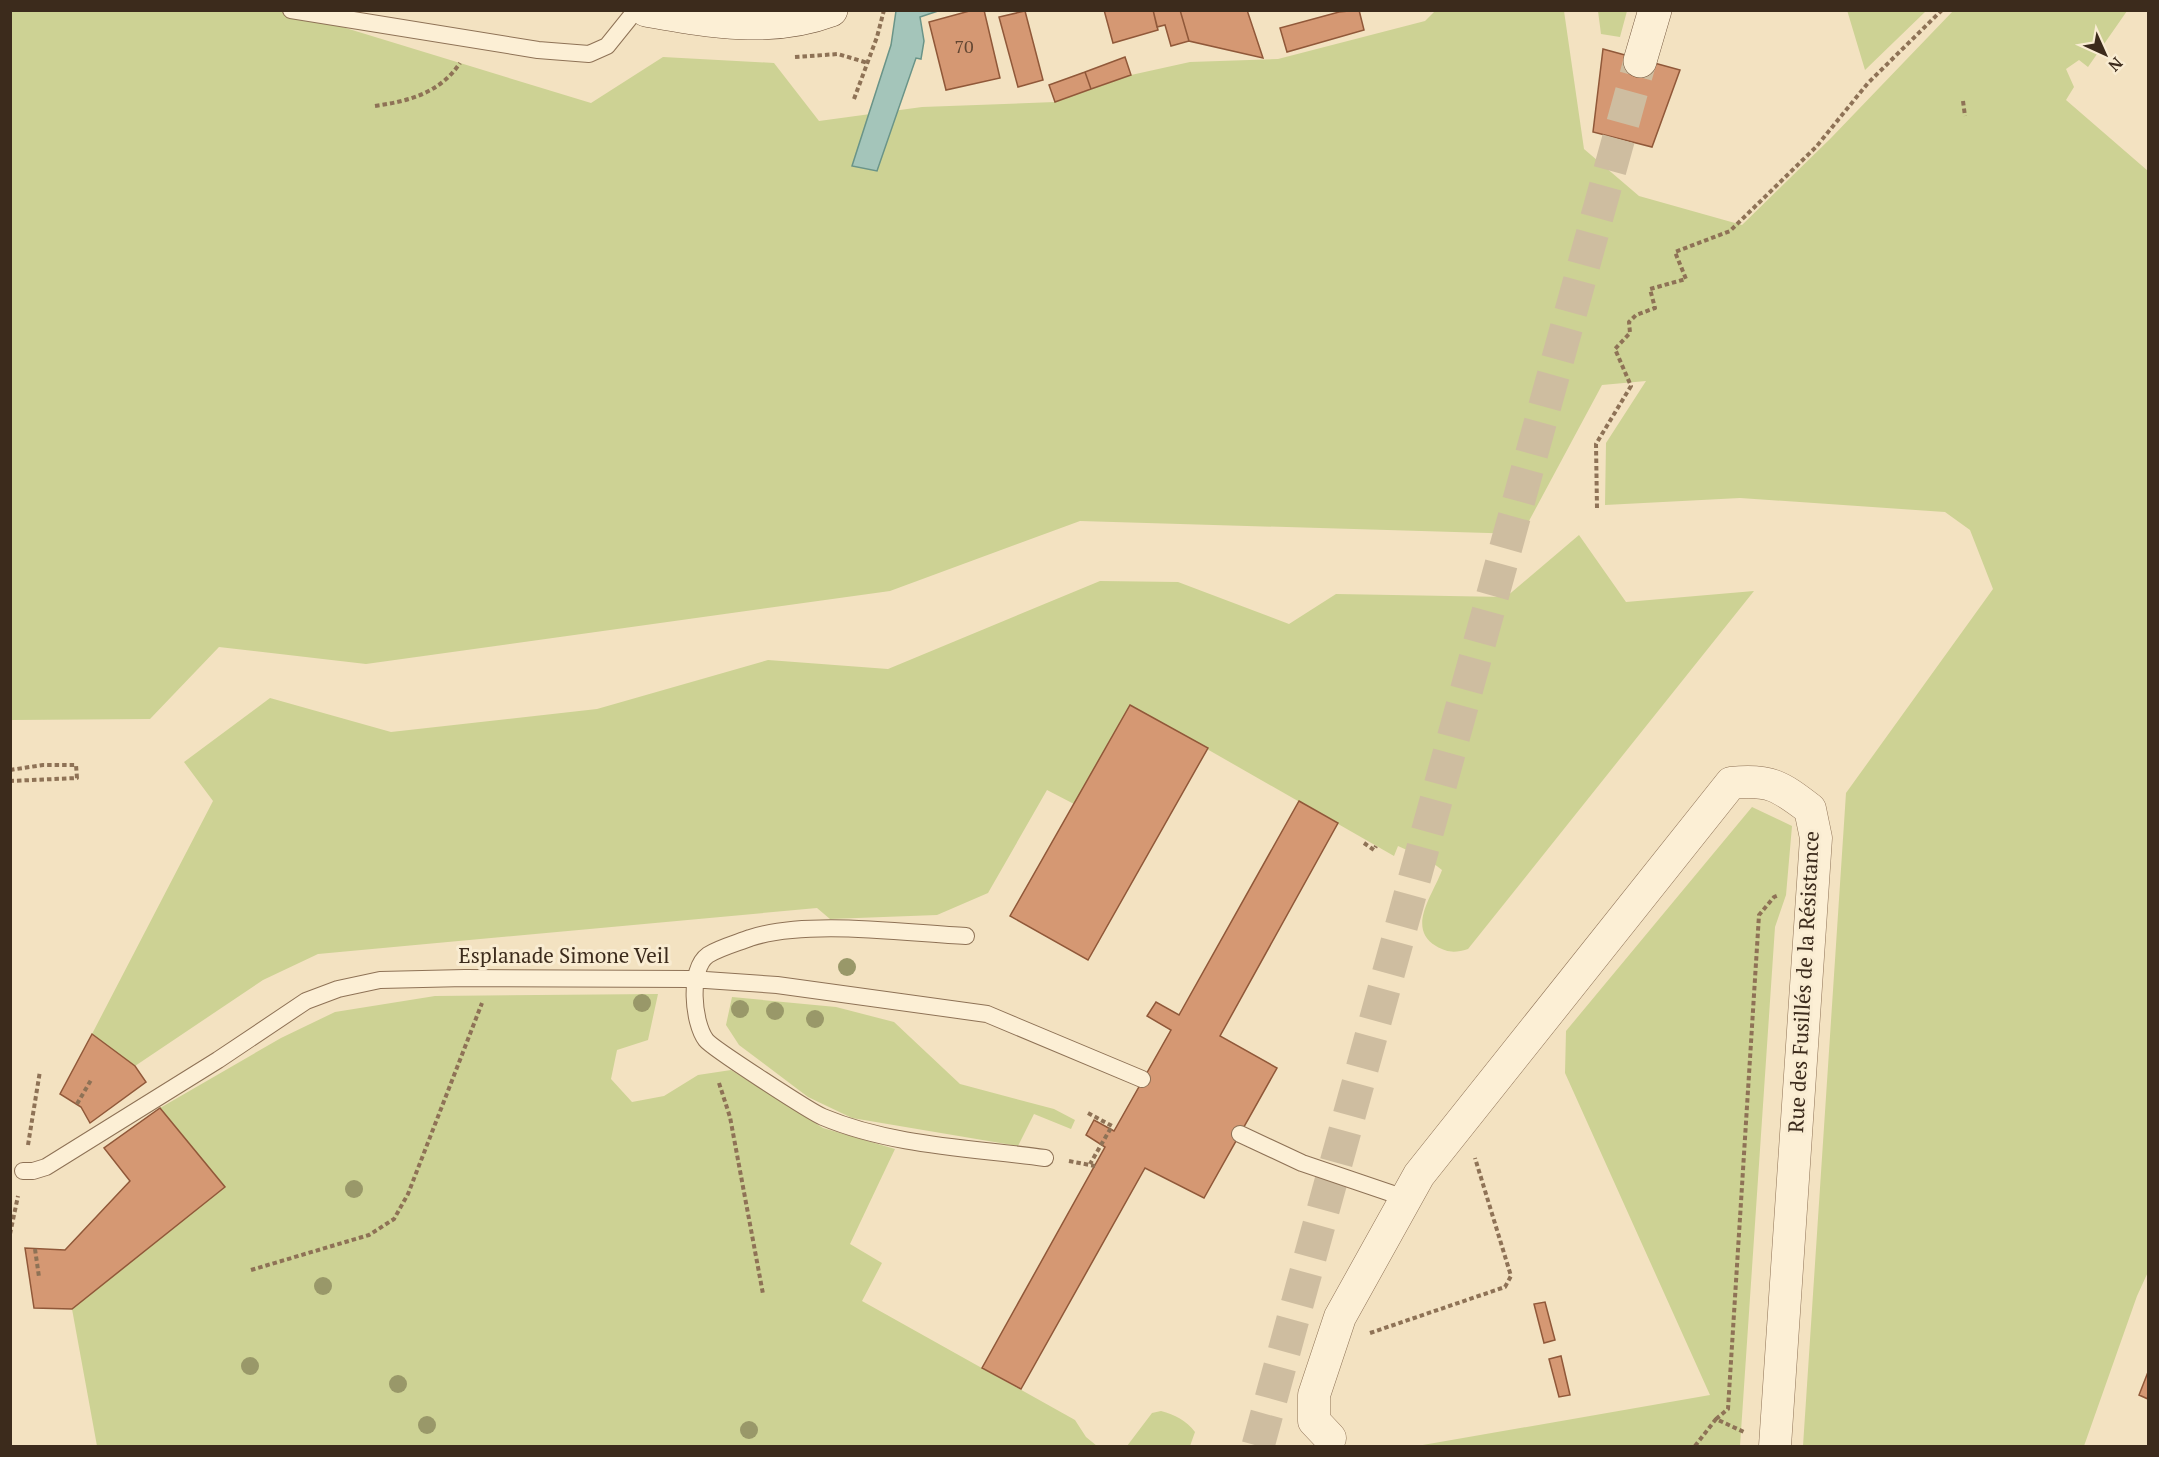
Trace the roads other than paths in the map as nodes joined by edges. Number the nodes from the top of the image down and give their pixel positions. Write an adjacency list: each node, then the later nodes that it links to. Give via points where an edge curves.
1 (291, 10): 2 (lane, via 538,50 589,54 607,46)
2 (636, 10)
3 (646, 10): 4 (main road, via 726,24 780,23)
4 (831, 10)
5 (1654, 11): 6 (main road)
6 (1640, 61)
7 (966, 936): 8 (lane, via 816,928 752,938 707,956)
8 (695, 979): 9 (lane, Esplanade Simone Veil, via 777,985 987,1014); 11 (lane, via 696,1018 706,1041 820,1116 869,1134); 12 (lane, Esplanade Simone Veil, via 380,980 338,989 306,1001 46,1167)
9 (1142, 1079)
10 (1240, 1134): 13 (lane, via 1302,1163)
11 (1045, 1158)
12 (23, 1170)
13 (1405, 1198): 14 (street, Rue des Fusillés de la Résistance, via 1340,1317 1314,1395 1314,1421); 15 (street, Rue des Fusillés de la Résistance, via 1426,1166 1731,783 1759,780 1784,789 1810,809 1815,838)
14 (1330, 1438)
15 (1765, 1442)

